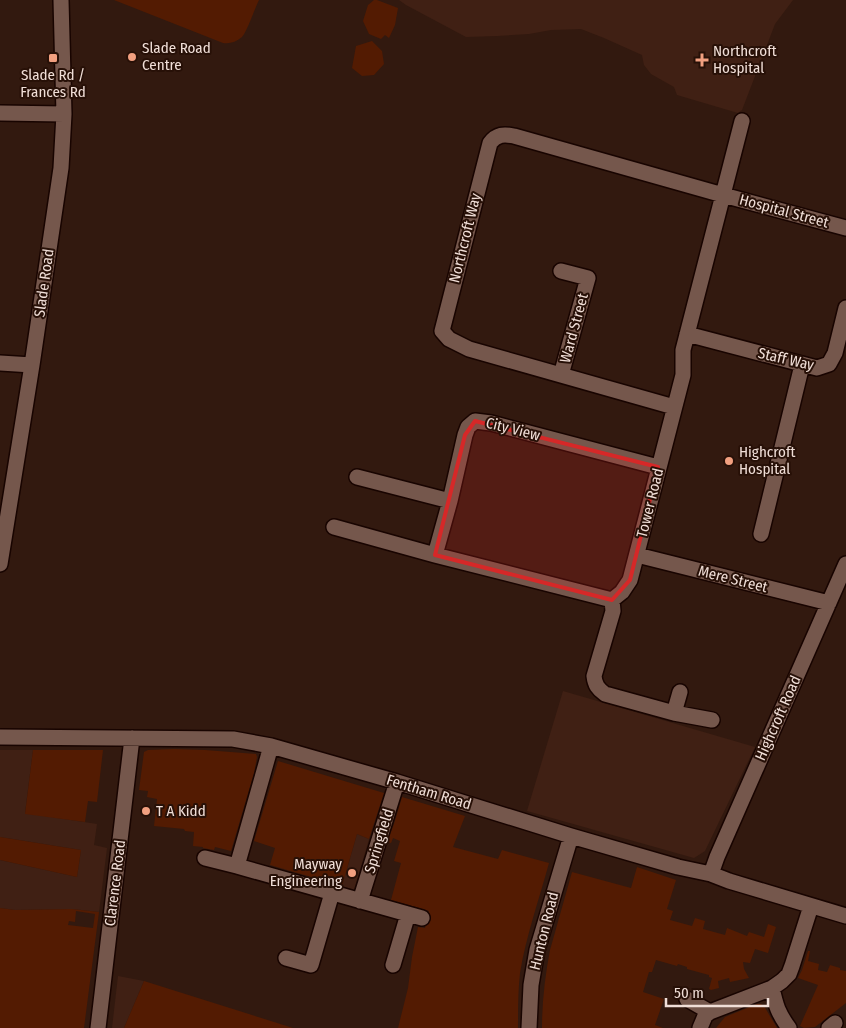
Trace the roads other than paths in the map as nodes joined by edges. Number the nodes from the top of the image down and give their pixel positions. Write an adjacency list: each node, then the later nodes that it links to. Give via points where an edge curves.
1 (61, 0): 3 (street, Slade Road)
2 (0, 112): 3 (street)
3 (64, 114): 11 (street, Slade Road, via 61,168)
4 (742, 121): 5 (street, Tower Road)
5 (723, 195): 6 (street, Hospital Street); 9 (street, Tower Road); 13 (street, Northcroft Way, via 514,136 504,134 493,138 442,331 449,339 469,350)
6 (846, 228)
7 (561, 271): 13 (street, Ward Street, via 588,278)
8 (846, 308): 12 (street, Staff Way, via 829,364 817,368)
9 (687, 334): 12 (street, Staff Way); 14 (street, Tower Road, via 683,375)
10 (0, 363): 11 (street)
11 (32, 365): 18 (street, Slade Road)
12 (802, 365): 20 (street)
13 (562, 375): 14 (street, Northcroft Way)
14 (674, 407): 15 (street, Tower Road)
15 (658, 467): 17 (street, City View, via 475,421 468,426 465,435); 22 (street, Tower Road)
16 (357, 477): 17 (street)
17 (450, 501): 21 (street, City View)
18 (3, 526): 23 (street, Slade Road)
19 (334, 528): 21 (street)
20 (761, 534)
21 (435, 555): 25 (street)
22 (637, 555): 25 (street, Tower Road, via 630,580); 26 (street, Mere Street)
23 (0, 564)
24 (846, 564): 26 (street, Highcroft Road)
25 (612, 600): 28 (street, via 613,610 594,676 595,684 605,694)
26 (829, 604): 37 (street, Highcroft Road)
27 (680, 692): 28 (street)
28 (674, 713): 29 (street)
29 (712, 720)
30 (0, 737): 31 (street, Fentham Road)
31 (132, 738): 32 (street, Fentham Road, via 233,740); 47 (street, Clarence Road)
32 (271, 746): 33 (street, Fentham Road); 36 (street)
33 (397, 782): 34 (street, Fentham Road); 39 (street, Springfield)
34 (571, 836): 37 (street, Fentham Road); 48 (street, Hunton Road, via 537,950)
35 (205, 858): 36 (street)
36 (237, 866): 38 (street)
37 (711, 874): 40 (street, Fentham Road)
38 (332, 893): 39 (street); 42 (street, via 311,965)
39 (360, 901): 43 (street, via 415,916)
40 (811, 906): 41 (street, Fentham Road); 44 (street, via 789,974)
41 (846, 916)
42 (286, 958)
43 (393, 965)
44 (772, 988): 46 (street); 50 (street, via 780,1016)
45 (687, 999): 46 (street)
46 (710, 1012): 49 (street)
47 (98, 1028)
48 (529, 1028)
49 (700, 1028)
50 (789, 1028)

